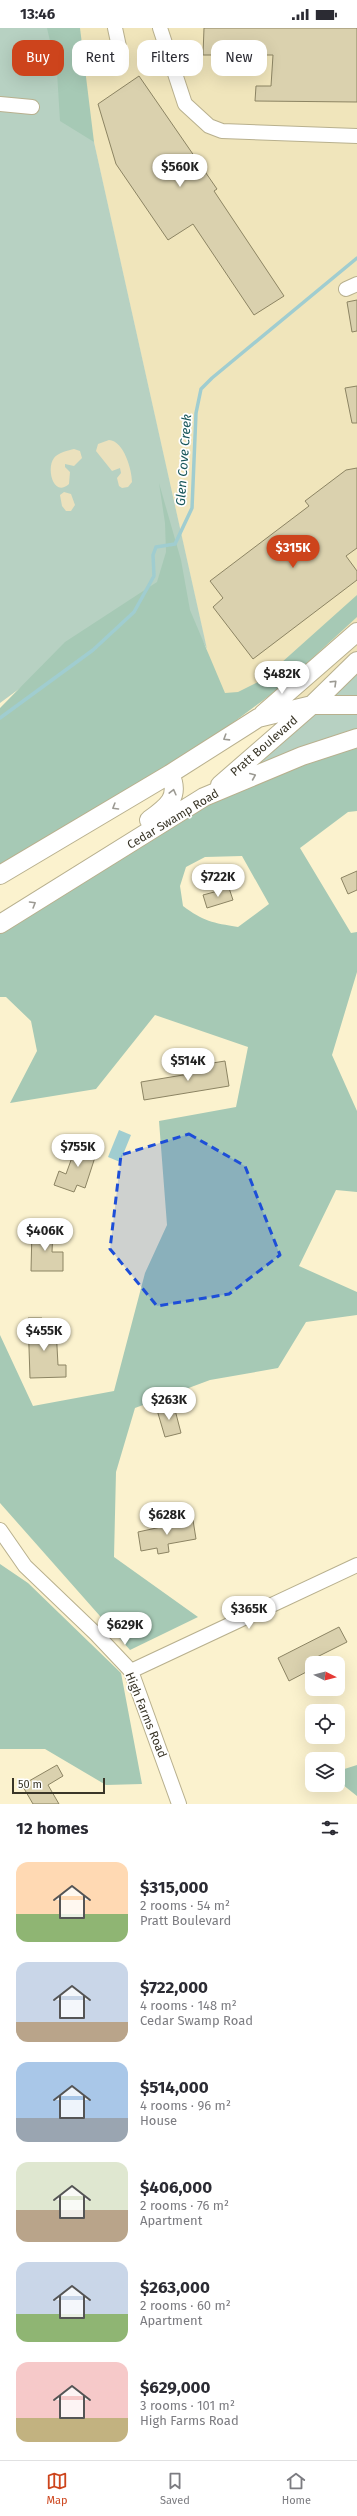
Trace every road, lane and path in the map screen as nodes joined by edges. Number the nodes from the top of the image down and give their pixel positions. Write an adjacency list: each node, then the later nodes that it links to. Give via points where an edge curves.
1 (115, 28): 3 (street)
2 (160, 28): 6 (street, via 185,104 209,126 222,131)
3 (118, 40)
4 (0, 104): 5 (street)
5 (32, 107)
6 (357, 136)
7 (357, 632): 11 (main road, Pratt Boulevard)
8 (357, 661): 10 (main road, Pratt Boulevard, one-way to 8)
9 (357, 704): 10 (main road)
10 (312, 705): 11 (main road); 14 (main road, Pratt Boulevard)
11 (258, 718): 13 (main road, one-way to 13)
12 (357, 738): 14 (main road, Cedar Swamp Road, one-way to 12, via 302,756)
13 (170, 774): 15 (main road, one-way to 15); 16 (main road, one-way to 13, via 99,852 167,807 175,789)
14 (204, 797): 16 (main road, Cedar Swamp Road)
15 (0, 875)
16 (60, 888): 17 (main road, Cedar Swamp Road, one-way to 16)
17 (0, 924)
18 (0, 1530): 19 (street, High Farms Road)
19 (5, 1544): 21 (street, High Farms Road)
20 (357, 1565): 21 (street)
21 (130, 1671): 22 (street, High Farms Road)
22 (179, 1804)

